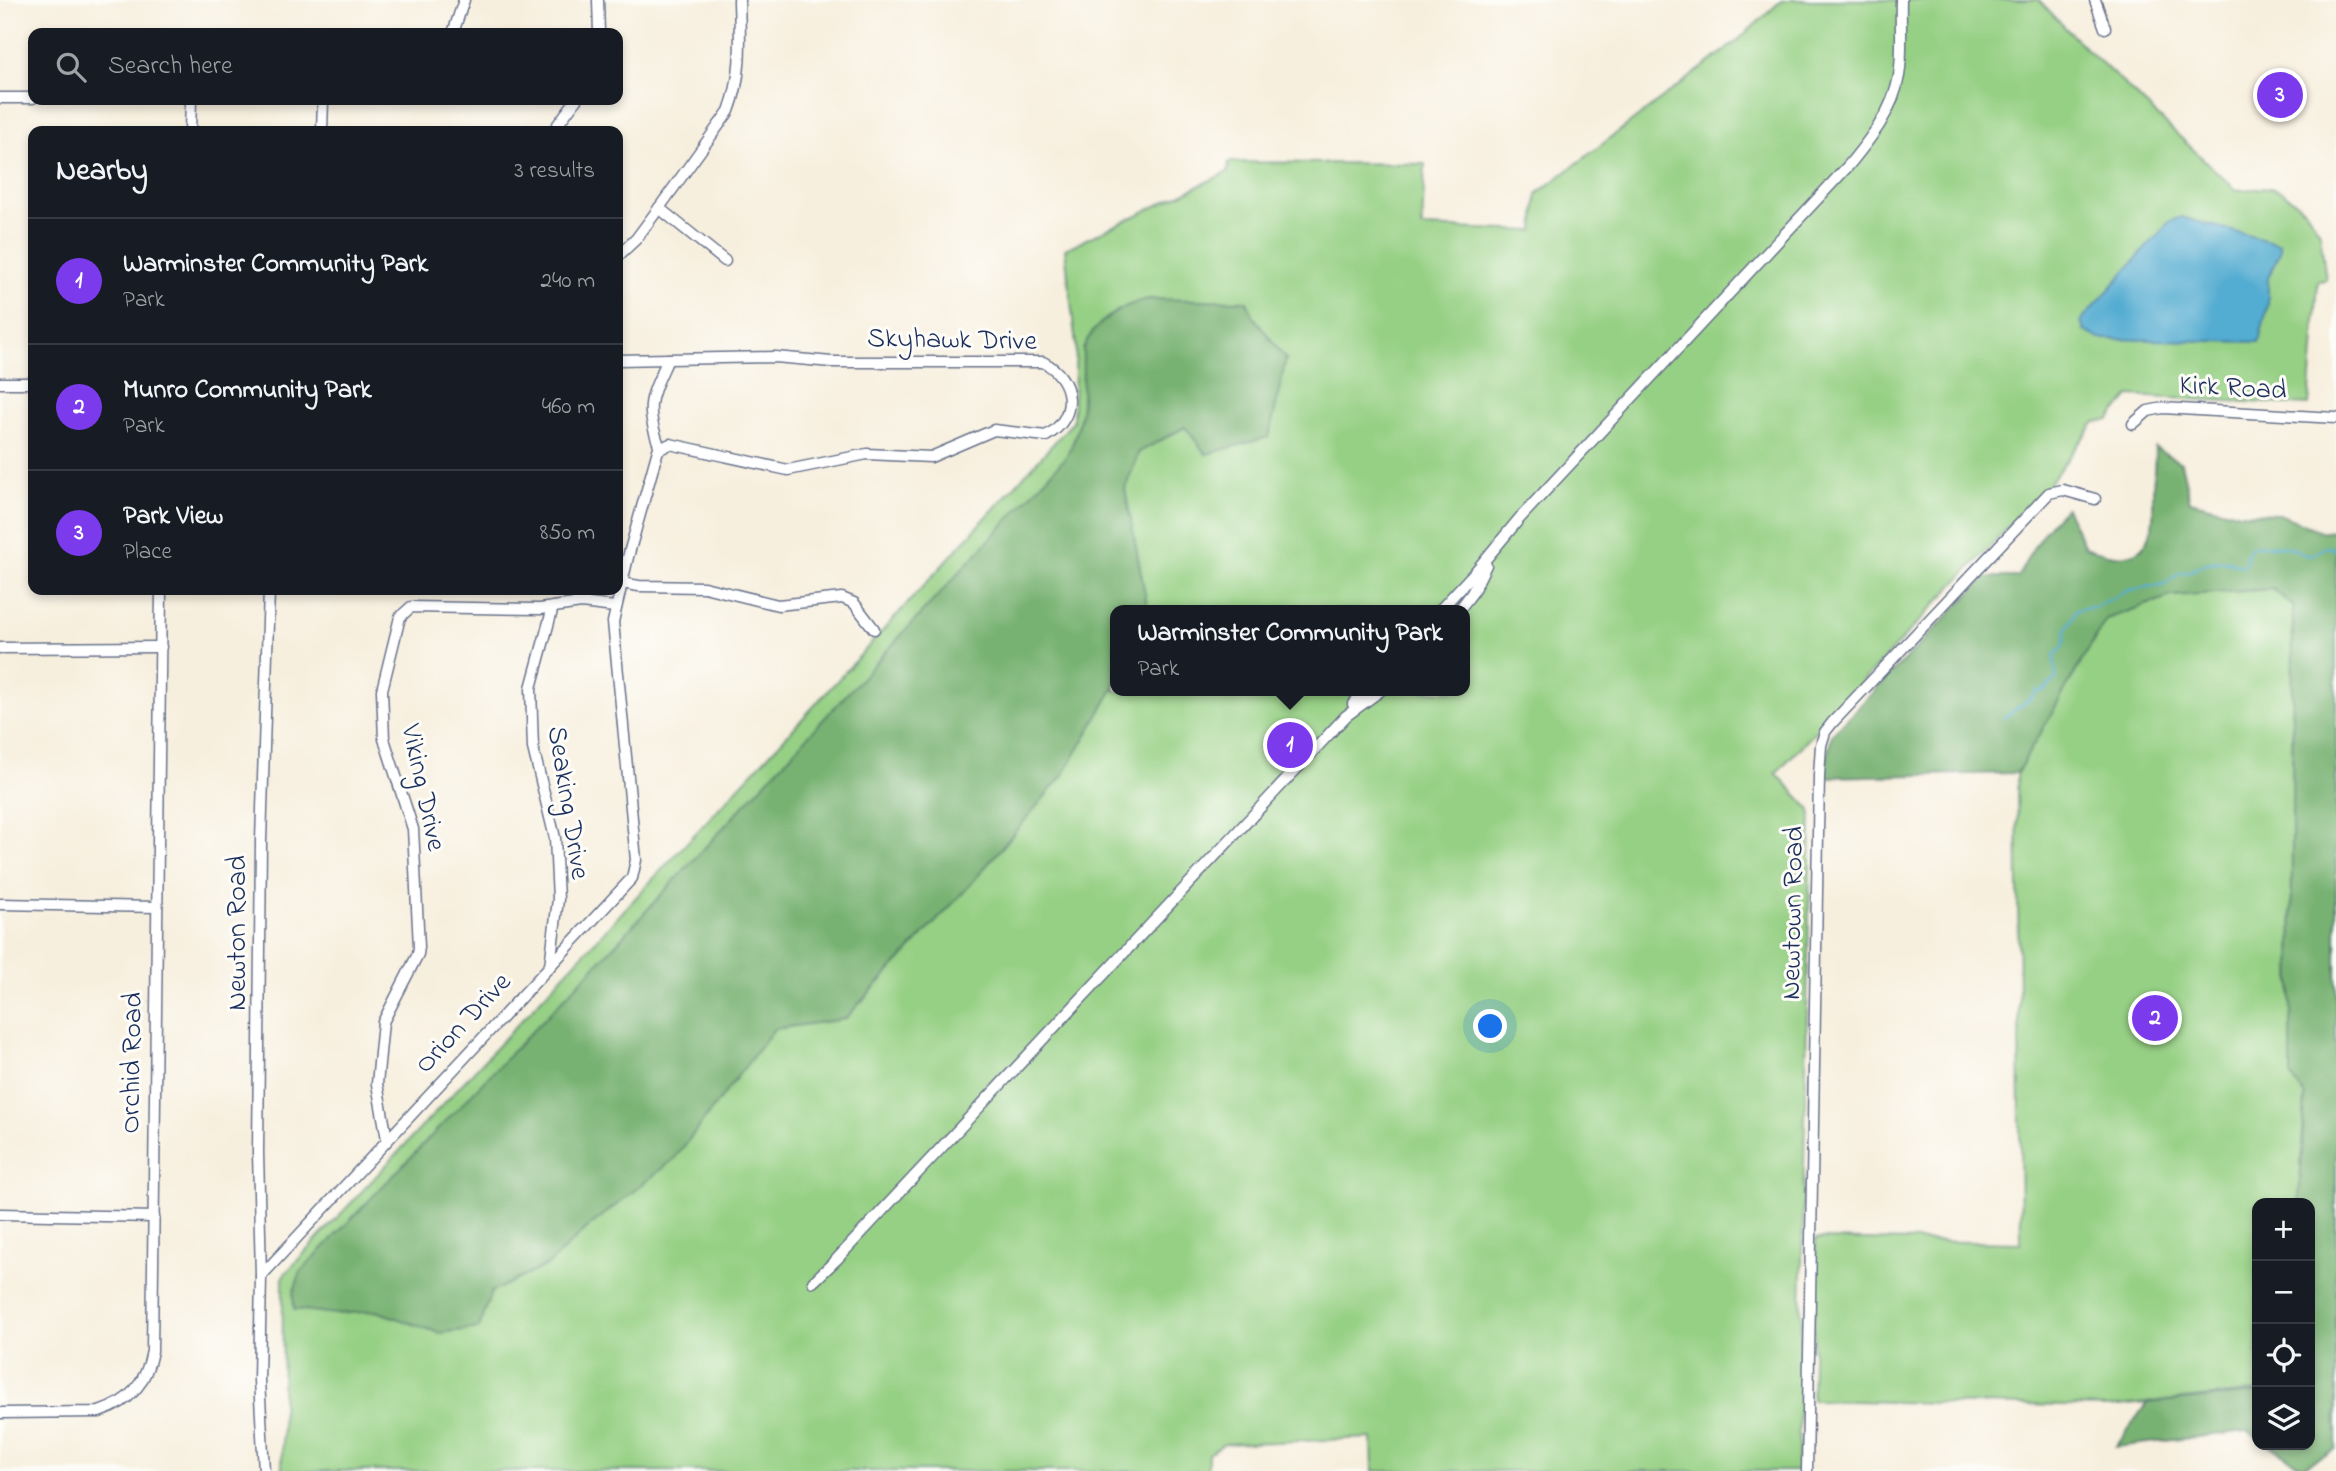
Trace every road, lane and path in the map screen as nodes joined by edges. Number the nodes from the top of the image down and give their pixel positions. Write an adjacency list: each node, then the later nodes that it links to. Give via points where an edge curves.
1 (464, 0): 6 (street)
2 (598, 0): 7 (street)
3 (739, 0): 17 (street, via 740,67 735,97 722,124)
4 (1901, 0): 28 (street, via 1896,89 1870,139)
5 (2095, 0): 8 (street)
6 (455, 28)
7 (599, 28)
8 (2105, 28)
9 (0, 98): 10 (street)
10 (28, 98)
11 (191, 105): 14 (street)
12 (323, 105): 15 (street)
13 (572, 105): 16 (street)
14 (190, 126)
15 (322, 126)
16 (556, 126)
17 (659, 208): 18 (street); 19 (street)
18 (623, 251)
19 (725, 261)
20 (668, 359): 21 (street, Skyhawk Drive); 26 (street, via 649,410); 26 (street, Skyhawk Drive, via 1043,362 1061,374 1069,400 1059,426 1046,436 988,431 931,457 867,454 788,470 684,446)
21 (623, 360)
22 (0, 383): 23 (street)
23 (28, 383)
24 (2336, 418): 25 (street, Kirk Road, via 2163,408 2148,411)
25 (2133, 424)
26 (662, 446): 29 (street)
27 (2095, 499): 54 (street, Newtown Road, via 2063,490 2049,493 1825,732 1819,776)
28 (1489, 556): 34 (street); 35 (street)
29 (623, 576)
30 (623, 583): 38 (street, via 704,587 778,605 842,598 854,603)
31 (161, 595): 39 (street, Orchid Road)
32 (269, 595): 50 (street, Newton Road, via 261,854)
33 (618, 595): 37 (street, Orion Drive)
34 (1445, 605)
35 (1462, 605)
36 (553, 607): 37 (street, via 581,603); 46 (street, Seaking Drive, via 531,688 533,748 555,838 558,899); 47 (street, Viking Drive, via 437,606 407,609 400,617 382,690 384,739 413,829 419,947 383,1022 377,1084)
37 (615, 607): 46 (street, Orion Drive, via 635,869 627,885)
38 (874, 629)
39 (161, 648): 40 (street); 45 (street, Orchid Road)
40 (0, 649)
41 (1362, 696): 43 (street)
42 (1373, 696): 43 (street)
43 (1346, 716): 51 (street)
44 (0, 904): 45 (street)
45 (157, 907): 49 (street, Orchid Road)
46 (550, 966): 47 (street, Orion Drive)
47 (387, 1139): 50 (street, Orion Drive)
48 (0, 1214): 49 (street)
49 (153, 1217): 52 (street, Orchid Road, via 152,1352 140,1385 124,1402 99,1412)
50 (261, 1276): 53 (street, via 259,1380)
51 (813, 1282)
52 (0, 1413)
53 (264, 1471)
54 (1807, 1471)

